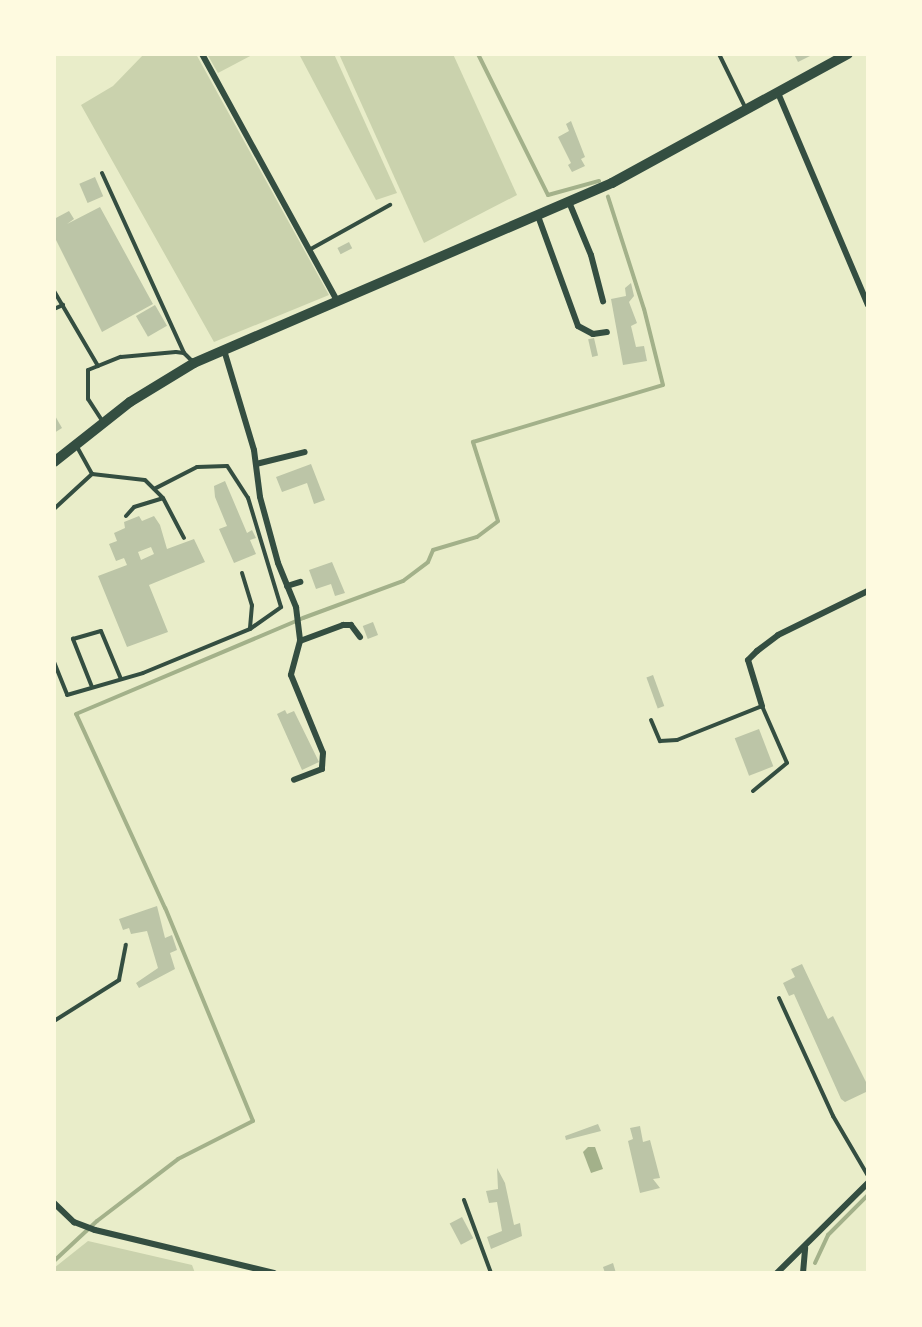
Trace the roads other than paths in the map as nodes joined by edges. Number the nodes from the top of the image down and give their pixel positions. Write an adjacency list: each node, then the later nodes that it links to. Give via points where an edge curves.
1 (202, 54): 10 (street)
2 (719, 54): 5 (lane)
3 (848, 54): 4 (street)
4 (778, 93): 5 (street); 15 (street)
5 (746, 111): 7 (street)
6 (102, 173): 19 (lane)
7 (569, 202): 9 (street); 13 (street, via 591,255)
8 (390, 205): 10 (lane)
9 (538, 216): 12 (street); 17 (street, via 578,326 593,334)
10 (309, 250): 12 (street)
11 (54, 291): 14 (lane)
12 (337, 301): 18 (street)
13 (603, 301)
14 (63, 305): 16 (lane); 21 (lane)
15 (868, 305)
16 (54, 309)
17 (607, 332)
18 (224, 349): 20 (street); 26 (street)
19 (184, 353): 20 (lane); 21 (lane, via 121,357)
20 (194, 363): 22 (street)
21 (98, 366): 22 (lane, via 88,370 88,399)
22 (103, 423): 23 (street)
23 (76, 445): 25 (street); 27 (lane)
24 (305, 452): 26 (street)
25 (54, 462)
26 (256, 464): 35 (street, via 260,497)
27 (92, 474): 28 (lane, via 145,480); 30 (lane)
28 (154, 489): 29 (lane); 37 (lane, via 197,466 227,466 248,498 281,607)
29 (163, 498): 31 (lane, via 134,507); 32 (lane)
30 (54, 509)
31 (126, 516)
32 (184, 538)
33 (242, 573): 37 (lane, via 252,605)
34 (300, 582): 35 (street)
35 (288, 586): 39 (street, via 296,607)
36 (868, 591): 43 (street, via 778,635 748,660)
37 (250, 629): 41 (lane)
38 (360, 637): 39 (street, via 351,625 343,625)
39 (300, 641): 45 (street, via 291,675 323,753 322,769)
40 (54, 662): 42 (lane, via 67,695)
41 (121, 679): 42 (lane); 42 (lane, via 101,631 73,639)
42 (92, 687)
43 (762, 706): 44 (lane, via 677,740 660,741); 46 (lane, via 787,763)
44 (651, 720)
45 (294, 780)
46 (753, 791)
47 (126, 945): 49 (lane, via 119,980)
48 (779, 998): 50 (lane, via 833,1116)
49 (54, 1021)
50 (868, 1176)
51 (868, 1183): 54 (street)
52 (464, 1200): 56 (lane)
53 (54, 1203): 55 (street, via 74,1222 95,1230)
54 (805, 1248): 57 (street); 58 (street)
55 (274, 1273)
56 (491, 1273)
57 (777, 1273)
58 (803, 1273)

